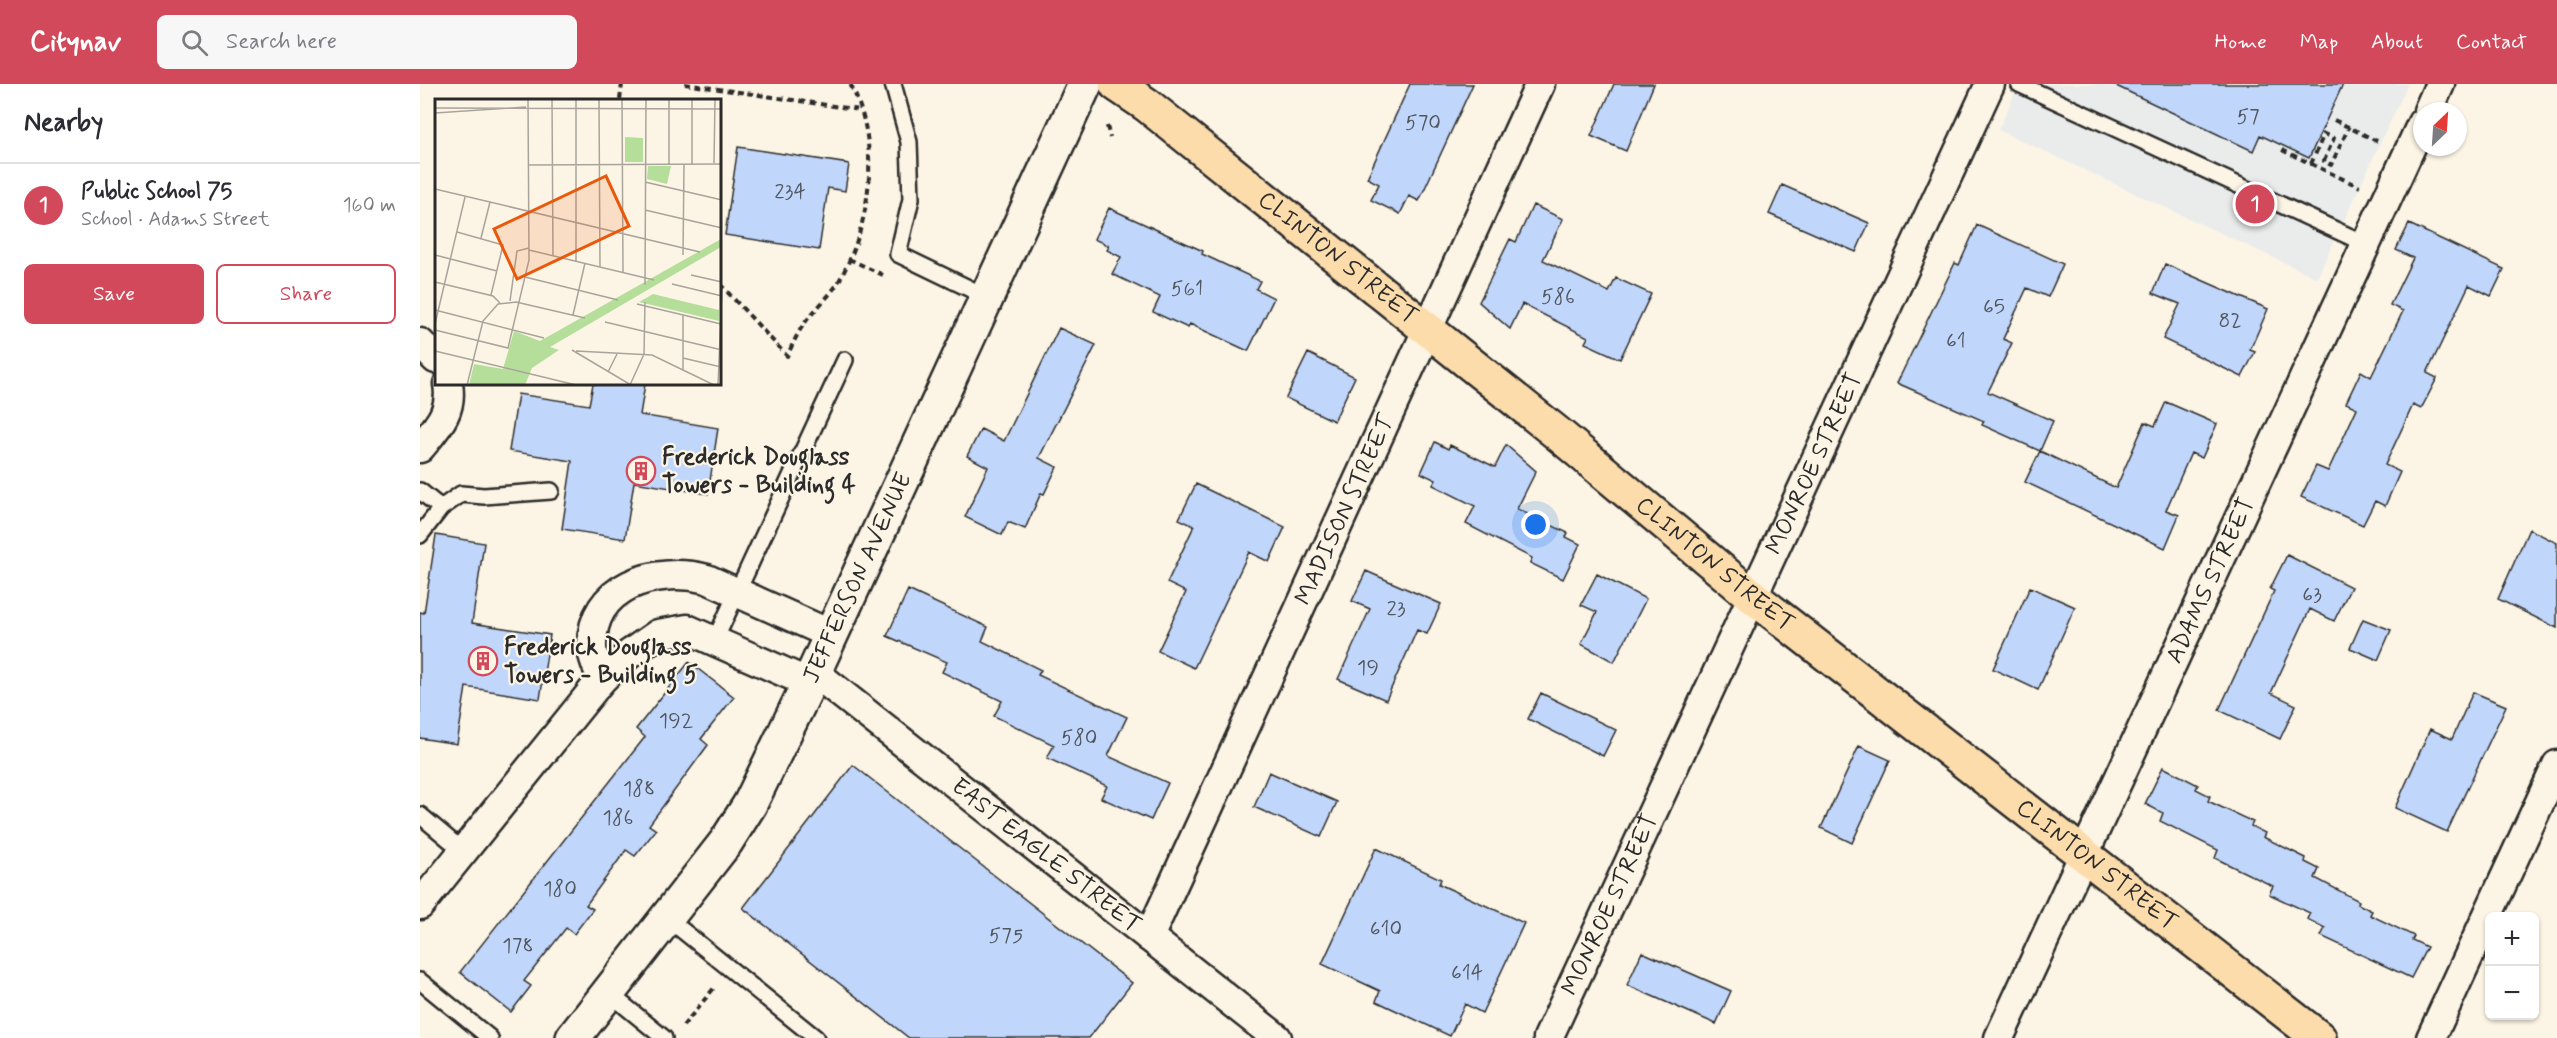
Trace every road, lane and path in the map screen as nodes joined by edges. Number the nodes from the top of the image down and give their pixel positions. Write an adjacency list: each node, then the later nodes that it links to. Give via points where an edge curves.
1 (622, 84): 11 (path)
2 (684, 84): 13 (path)
3 (850, 84): 13 (path)
4 (893, 84): 25 (lane, via 909,142 911,187 898,254)
5 (1084, 84): 25 (street, JEFFERSON AVENUE)
6 (1116, 84): 26 (main road, CLINTON STREET)
7 (1540, 84): 26 (street, MADISON STREET)
8 (1990, 84): 37 (street, MONROE STREET)
9 (2019, 84): 23 (lane)
10 (2440, 84): 12 (street)
11 (620, 99)
12 (2432, 102)
13 (860, 110): 24 (path, via 870,186 859,233 839,281 800,329 787,356)
14 (2334, 120): 16 (path)
15 (1107, 126): 18 (path)
16 (2349, 128): 17 (path); 21 (path, via 2331,165 2324,161 2334,138 2324,134)
17 (2362, 134)
18 (1110, 138)
19 (2413, 143): 22 (street, ADAMS STREET)
20 (2282, 150): 21 (path)
21 (2311, 164): 22 (path)
22 (2387, 199): 23 (street, ADAMS STREET)
23 (2366, 244): 45 (street, ADAMS STREET)
24 (722, 286)
25 (987, 297): 38 (street, JEFFERSON AVENUE)
26 (1428, 329): 37 (main road, CLINTON STREET); 48 (street, MADISON STREET)
27 (420, 343): 28 (street)
28 (435, 358)
29 (845, 360): 36 (lane)
30 (449, 392): 31 (street, via 441,422)
31 (420, 448)
32 (420, 491): 34 (lane)
33 (550, 491): 34 (lane, via 461,494)
34 (441, 508): 35 (lane)
35 (420, 535)
36 (737, 592): 38 (street); 39 (lane); 41 (street, via 690,575 660,575 629,584 605,605 594,630 592,650)
37 (1752, 596): 45 (main road, CLINTON STREET); 58 (street, MONROE STREET)
38 (830, 634): 40 (street, JEFFERSON AVENUE)
39 (715, 640): 40 (street, EAST EAGLE STREET); 41 (street, EAST EAGLE STREET, via 687,629 658,634)
40 (811, 678): 47 (street, JEFFERSON AVENUE, via 738,825); 48 (street, EAST EAGLE STREET)
41 (602, 679): 44 (street, EAST EAGLE STREET)
42 (2557, 765): 61 (street)
43 (420, 815): 44 (lane)
44 (463, 851): 46 (street, EAST EAGLE STREET)
45 (2083, 856): 59 (street, ADAMS STREET); 60 (main road, CLINTON STREET)
46 (420, 905)
47 (667, 918): 51 (street, JEFFERSON AVENUE); 56 (lane)
48 (1149, 937): 57 (street, EAST EAGLE STREET)
49 (420, 981): 53 (lane)
50 (718, 983): 52 (path)
51 (609, 993): 54 (street, JEFFERSON AVENUE); 55 (lane)
52 (684, 1025)
53 (490, 1038)
54 (573, 1038)
55 (664, 1038)
56 (816, 1038)
57 (1277, 1038)
58 (1548, 1038)
59 (1999, 1038)
60 (2319, 1038)
61 (2431, 1038)

